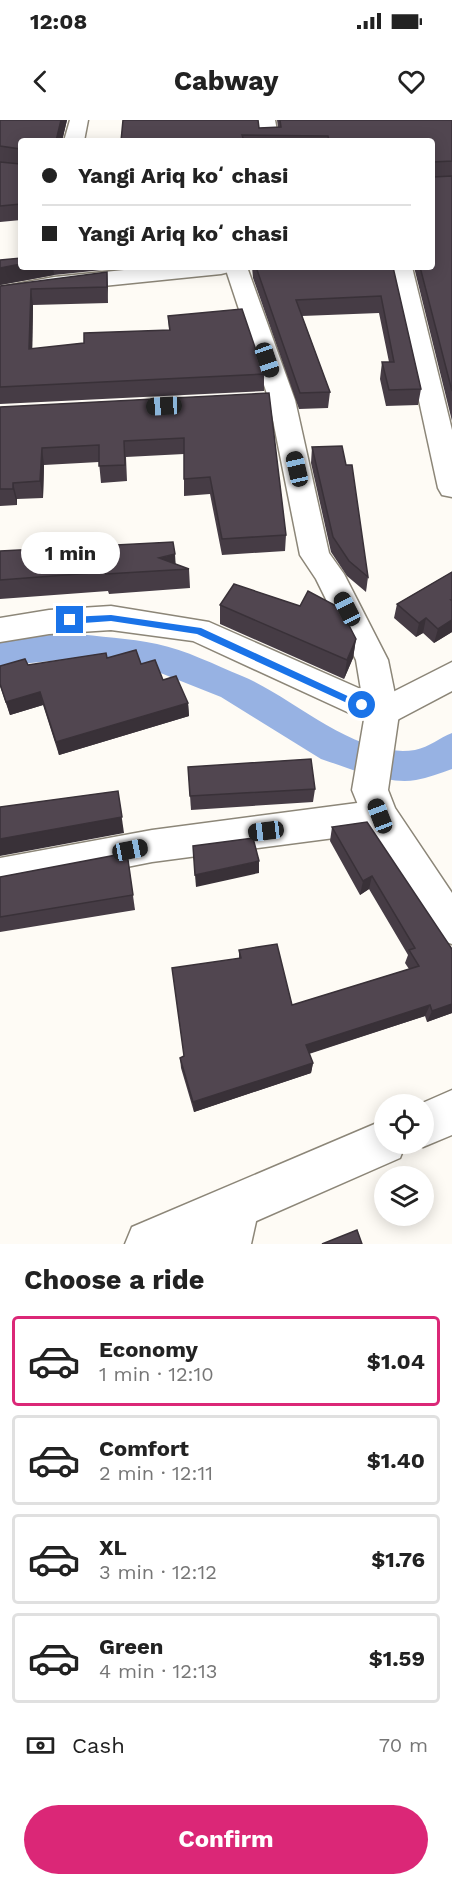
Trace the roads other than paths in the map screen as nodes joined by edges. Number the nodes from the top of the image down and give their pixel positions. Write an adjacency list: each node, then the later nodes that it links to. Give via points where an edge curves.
1 (79, 120): 3 (street)
2 (266, 120): 4 (street)
3 (75, 138)
4 (269, 138)
5 (192, 270): 8 (street, via 54,284)
6 (237, 270): 12 (street, via 315,555 329,574 372,660)
7 (402, 270): 9 (street)
8 (0, 294)
9 (452, 488)
10 (0, 630): 12 (street, via 111,618 198,630)
11 (452, 675): 12 (street)
12 (380, 725): 13 (street)
13 (375, 803): 14 (street); 15 (street)
14 (0, 875)
15 (452, 926)
16 (452, 1112): 17 (street)
17 (434, 1120)
18 (374, 1147): 19 (street)
19 (231, 1226): 20 (street)
20 (149, 1244)

